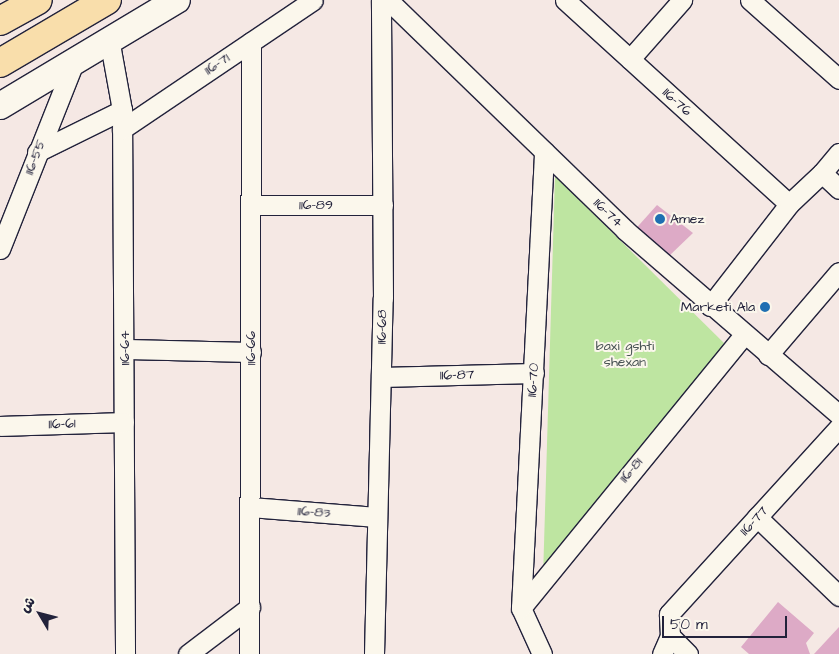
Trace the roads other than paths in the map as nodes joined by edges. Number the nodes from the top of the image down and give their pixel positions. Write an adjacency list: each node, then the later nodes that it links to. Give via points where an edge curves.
1 (38, 0): 11 (highway)
2 (107, 0): 15 (highway)
3 (176, 0): 13 (main road)
4 (313, 0): 12 (street, 116-71)
5 (381, 0): 27 (street, 116-68)
6 (388, 0): 21 (street, 116-74)
7 (565, 0): 14 (street, 116-76)
8 (682, 0): 14 (street)
9 (750, 0): 10 (street)
10 (773, 6): 17 (street)
11 (0, 21)
12 (251, 42): 19 (street, 116-71); 26 (street, 116-66)
13 (110, 44): 16 (main road); 19 (street, 116-64)
14 (630, 59): 25 (street, 116-76)
15 (0, 63)
16 (73, 65): 18 (main road); 20 (street, 116-55)
17 (839, 79)
18 (0, 106)
19 (122, 119): 20 (street, 116-71); 32 (street, 116-64)
20 (37, 152): 28 (street, 116-55)
21 (544, 152): 30 (street, 116-74); 35 (street, 116-70)
22 (839, 153): 23 (street)
23 (822, 172): 24 (street); 25 (street)
24 (839, 189)
25 (790, 204): 30 (street)
26 (250, 205): 27 (street, 116-89); 33 (street, 116-66)
27 (383, 205): 36 (street, 116-68)
28 (0, 249)
29 (839, 272): 34 (street)
30 (710, 306): 31 (street, 116-74)
31 (744, 335): 34 (street, 116-74); 46 (street, 116-81)
32 (126, 349): 33 (street); 38 (street, 116-64)
33 (251, 352): 41 (street, 116-66)
34 (768, 355): 37 (street, 116-74)
35 (534, 373): 36 (street, 116-87); 46 (street, 116-70)
36 (381, 377): 42 (street, 116-68)
37 (839, 415)
38 (124, 422): 39 (street, 116-61); 48 (street, 116-64)
39 (0, 426)
40 (839, 427): 43 (street, 116-77)
41 (250, 507): 42 (street, 116-83); 45 (street, 116-66)
42 (378, 517): 51 (street, 116-68)
43 (757, 517): 44 (street); 47 (street, 116-77, via 669,614)
44 (839, 596)
45 (250, 607): 49 (street); 50 (street, 116-66)
46 (521, 608): 52 (street)
47 (670, 636): 53 (street); 54 (street)
48 (125, 654)
49 (188, 654)
50 (250, 654)
51 (374, 654)
52 (542, 654)
53 (662, 654)
54 (688, 654)

